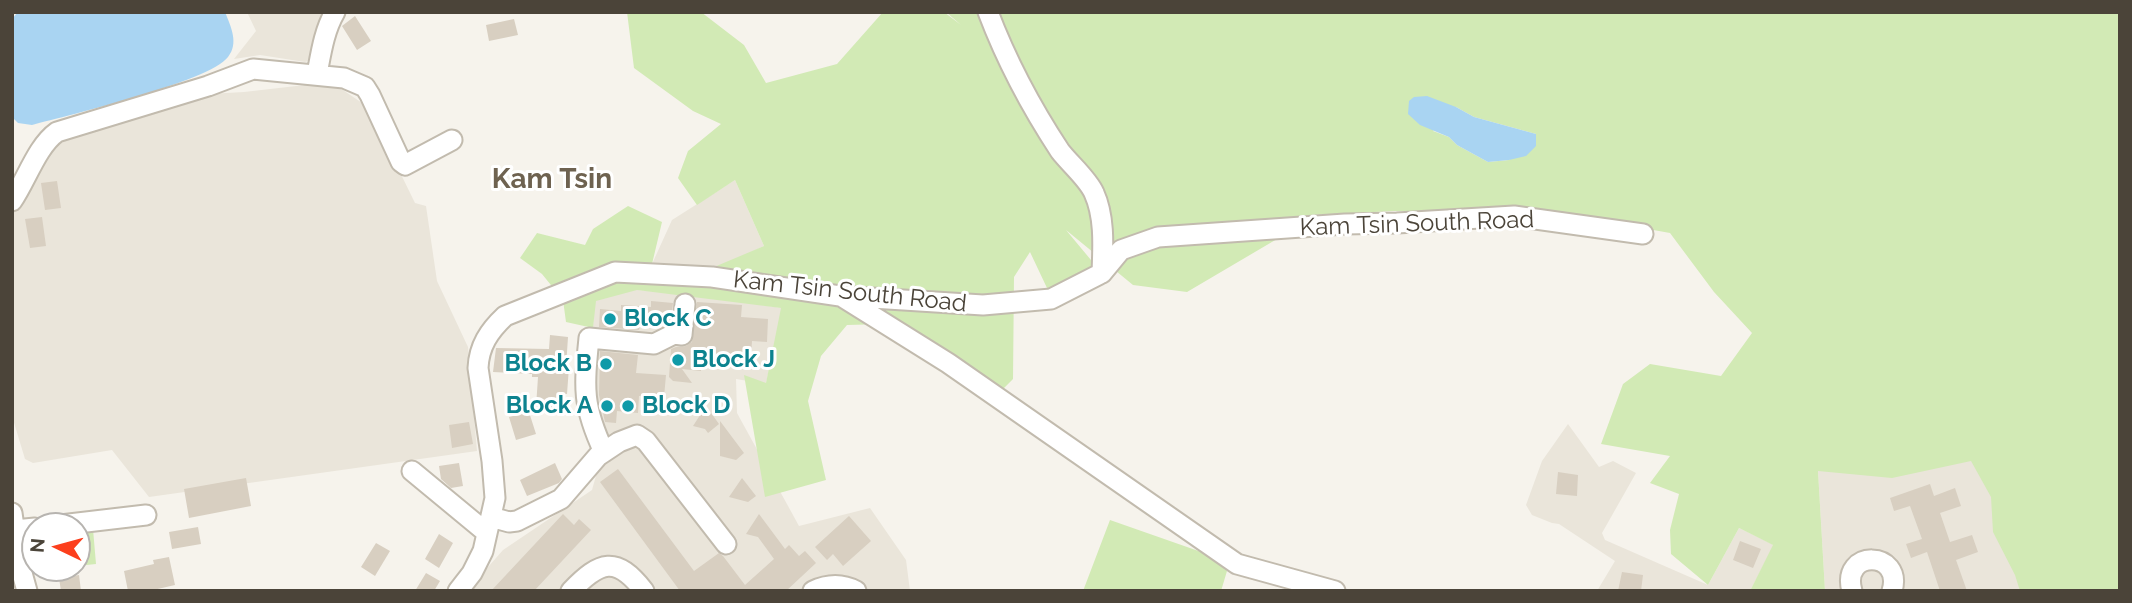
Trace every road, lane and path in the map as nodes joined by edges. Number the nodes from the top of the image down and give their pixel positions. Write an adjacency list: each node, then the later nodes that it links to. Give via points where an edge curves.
1 (335, 12): 3 (street)
2 (988, 12): 7 (street, via 1031,105 1094,192 1103,232)
3 (317, 74): 4 (street, via 365,87 405,165); 5 (street, via 253,69 57,132)
4 (452, 140)
5 (12, 201)
6 (1643, 234): 7 (street, Kam Tsin South Road, via 1514,216 1185,235 1158,237 1121,250)
7 (1102, 273): 8 (street, Kam Tsin South Road, via 1051,299 983,305)
8 (840, 296): 15 (street, Kam Tsin South Road, via 712,277 615,272 505,316 492,328 478,355 495,498); 23 (street, via 948,363 1237,564)
9 (685, 304): 10 (street, via 682,335 654,344 589,338 585,395)
10 (604, 452): 15 (street, via 561,499 517,521); 16 (street, via 641,436)
11 (412, 471): 15 (street)
12 (146, 515): 13 (street)
13 (91, 521)
14 (14, 522): 17 (street)
15 (489, 525): 18 (street, Kam Tsin South Road, via 478,562)
16 (726, 544)
17 (27, 591)
18 (458, 591)
19 (570, 591): 20 (street, via 597,567 621,568)
20 (644, 591)
21 (813, 591): 22 (street, via 833,585)
22 (856, 591)
23 (1335, 591)
24 (1852, 591): 25 (street, via 1850,581 1856,567 1875,559 1892,571)
25 (1892, 591)

